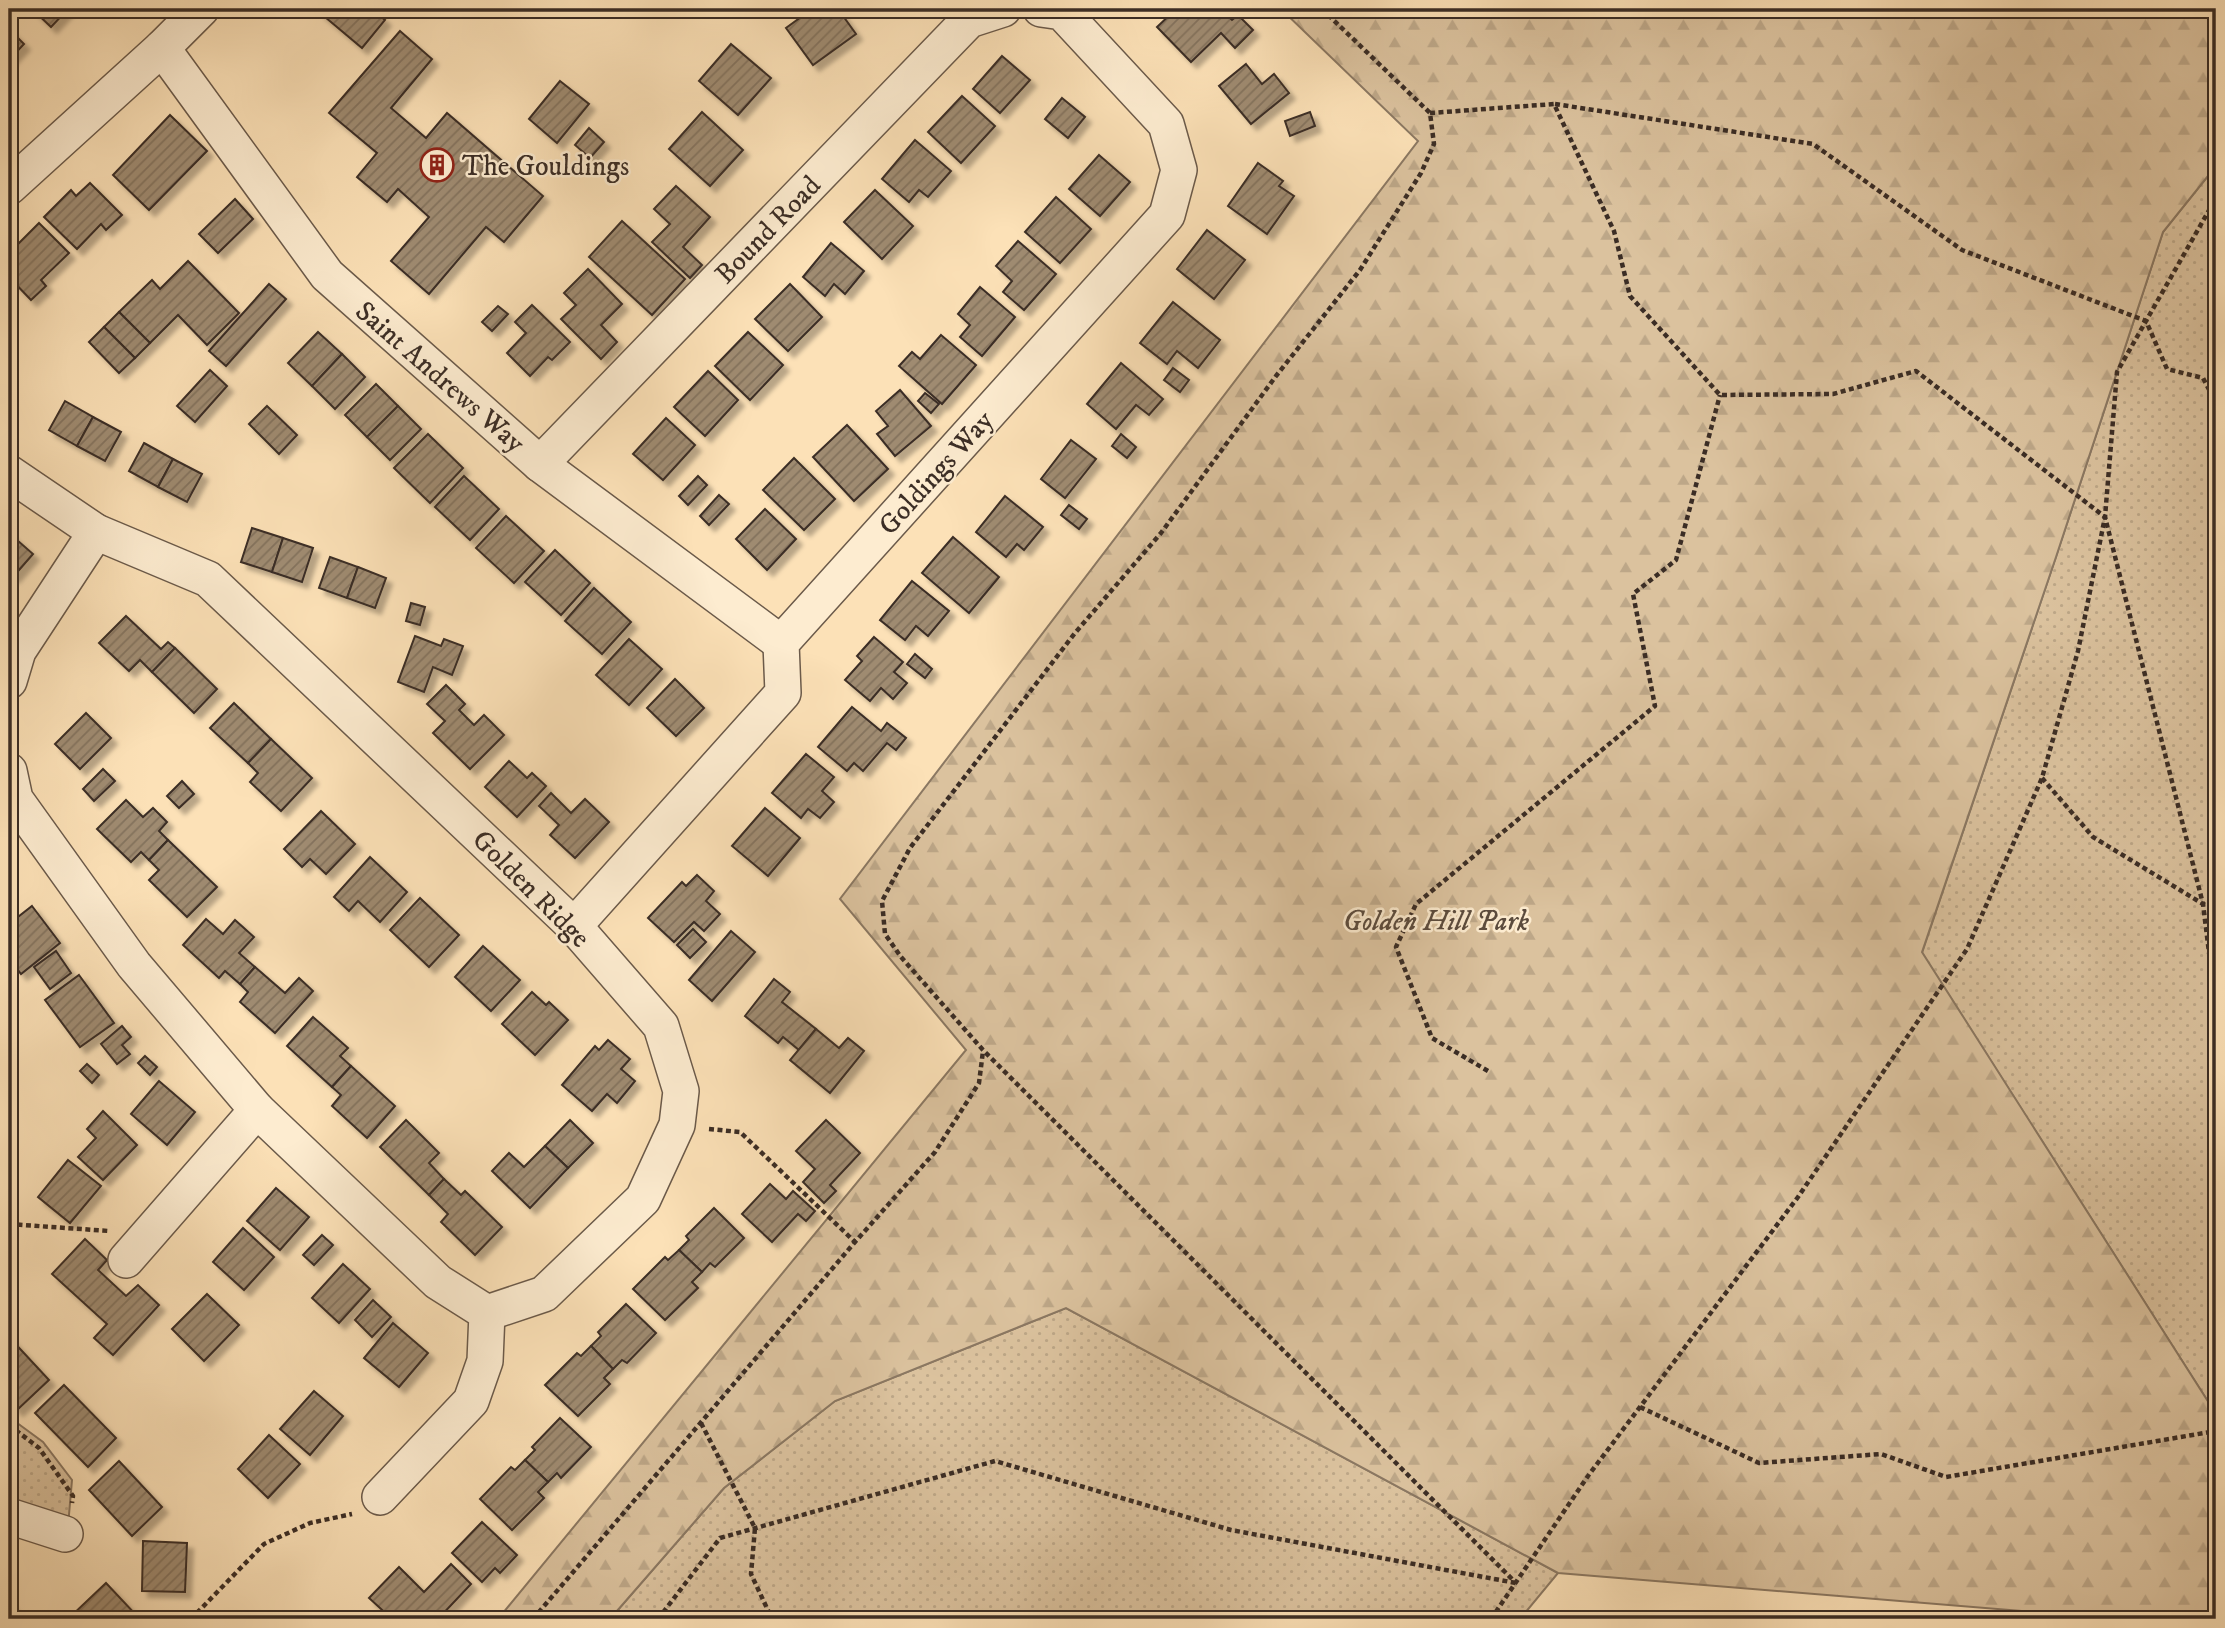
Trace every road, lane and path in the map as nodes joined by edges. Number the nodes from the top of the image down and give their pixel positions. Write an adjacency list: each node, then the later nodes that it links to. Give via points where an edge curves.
1 (201, 9): 5 (street)
2 (1003, 9): 13 (street, Bound Road, via 969,20)
3 (1322, 9): 7 (path)
4 (1052, 10): 17 (street, Goldings Way, via 1166,124 1179,170 1167,215)
5 (162, 48): 8 (street); 13 (street, Saint Andrews Way, via 327,275)
6 (1554, 104): 7 (path); 10 (path, via 1813,144 1962,250); 11 (path, via 1614,231 1630,296)
7 (1430, 113): 25 (path, via 1434,144 1360,270 1161,533 1075,633 910,848 882,901 885,934)
8 (9, 187)
9 (2216, 198): 10 (path)
10 (2146, 321): 12 (path, via 2167,369 2203,378); 15 (path, via 2117,372)
11 (1720, 395): 15 (path, via 1833,394 1916,371); 26 (path, via 1676,559 1633,594 1655,706 1416,904 1396,947 1432,1038)
12 (2216, 403)
13 (540, 464): 17 (street, Saint Andrews Way)
14 (9, 473): 16 (street, Golden Ridge)
15 (2105, 517): 20 (path, via 2078,651); 21 (path)
16 (96, 532): 18 (street, via 18,651); 23 (street, Golden Ridge, via 208,579)
17 (780, 643): 23 (street, via 783,693)
18 (9, 681)
19 (9, 771): 27 (street, via 15,799 134,965)
20 (2042, 778): 21 (path, via 2093,836); 34 (path, via 1967,949 1798,1196)
21 (2203, 904): 22 (path); 24 (path)
22 (2216, 908)
23 (574, 926): 28 (street, Golden Ridge, via 661,1026 681,1091)
24 (2216, 1009)
25 (983, 1050): 31 (path, via 979,1083 935,1152); 42 (path)
26 (1488, 1071)
27 (257, 1111): 30 (street); 33 (street, via 438,1282)
28 (677, 1125): 31 (path, via 740,1132); 33 (street, Golden Ridge, via 643,1199 544,1294)
29 (9, 1224): 30 (path)
30 (151, 1234): 32 (street)
31 (855, 1242): 35 (path)
32 (126, 1260)
33 (487, 1312): 38 (street, via 485,1361 471,1401)
34 (1640, 1407): 37 (path, via 1759,1462 1881,1454 1946,1477); 42 (path)
35 (701, 1423): 40 (path); 44 (path)
36 (9, 1425): 41 (path, via 39,1448 74,1496)
37 (2216, 1431)
38 (380, 1497): 43 (path, via 352,1514 310,1522 264,1544)
39 (9, 1516): 41 (street)
40 (755, 1528): 42 (path, via 995,1461 1231,1530); 45 (path, via 720,1538); 46 (path, via 751,1574)
41 (65, 1534)
42 (1516, 1583): 47 (path)
43 (191, 1619)
44 (534, 1619)
45 (658, 1619)
46 (772, 1619)
47 (1491, 1619)

